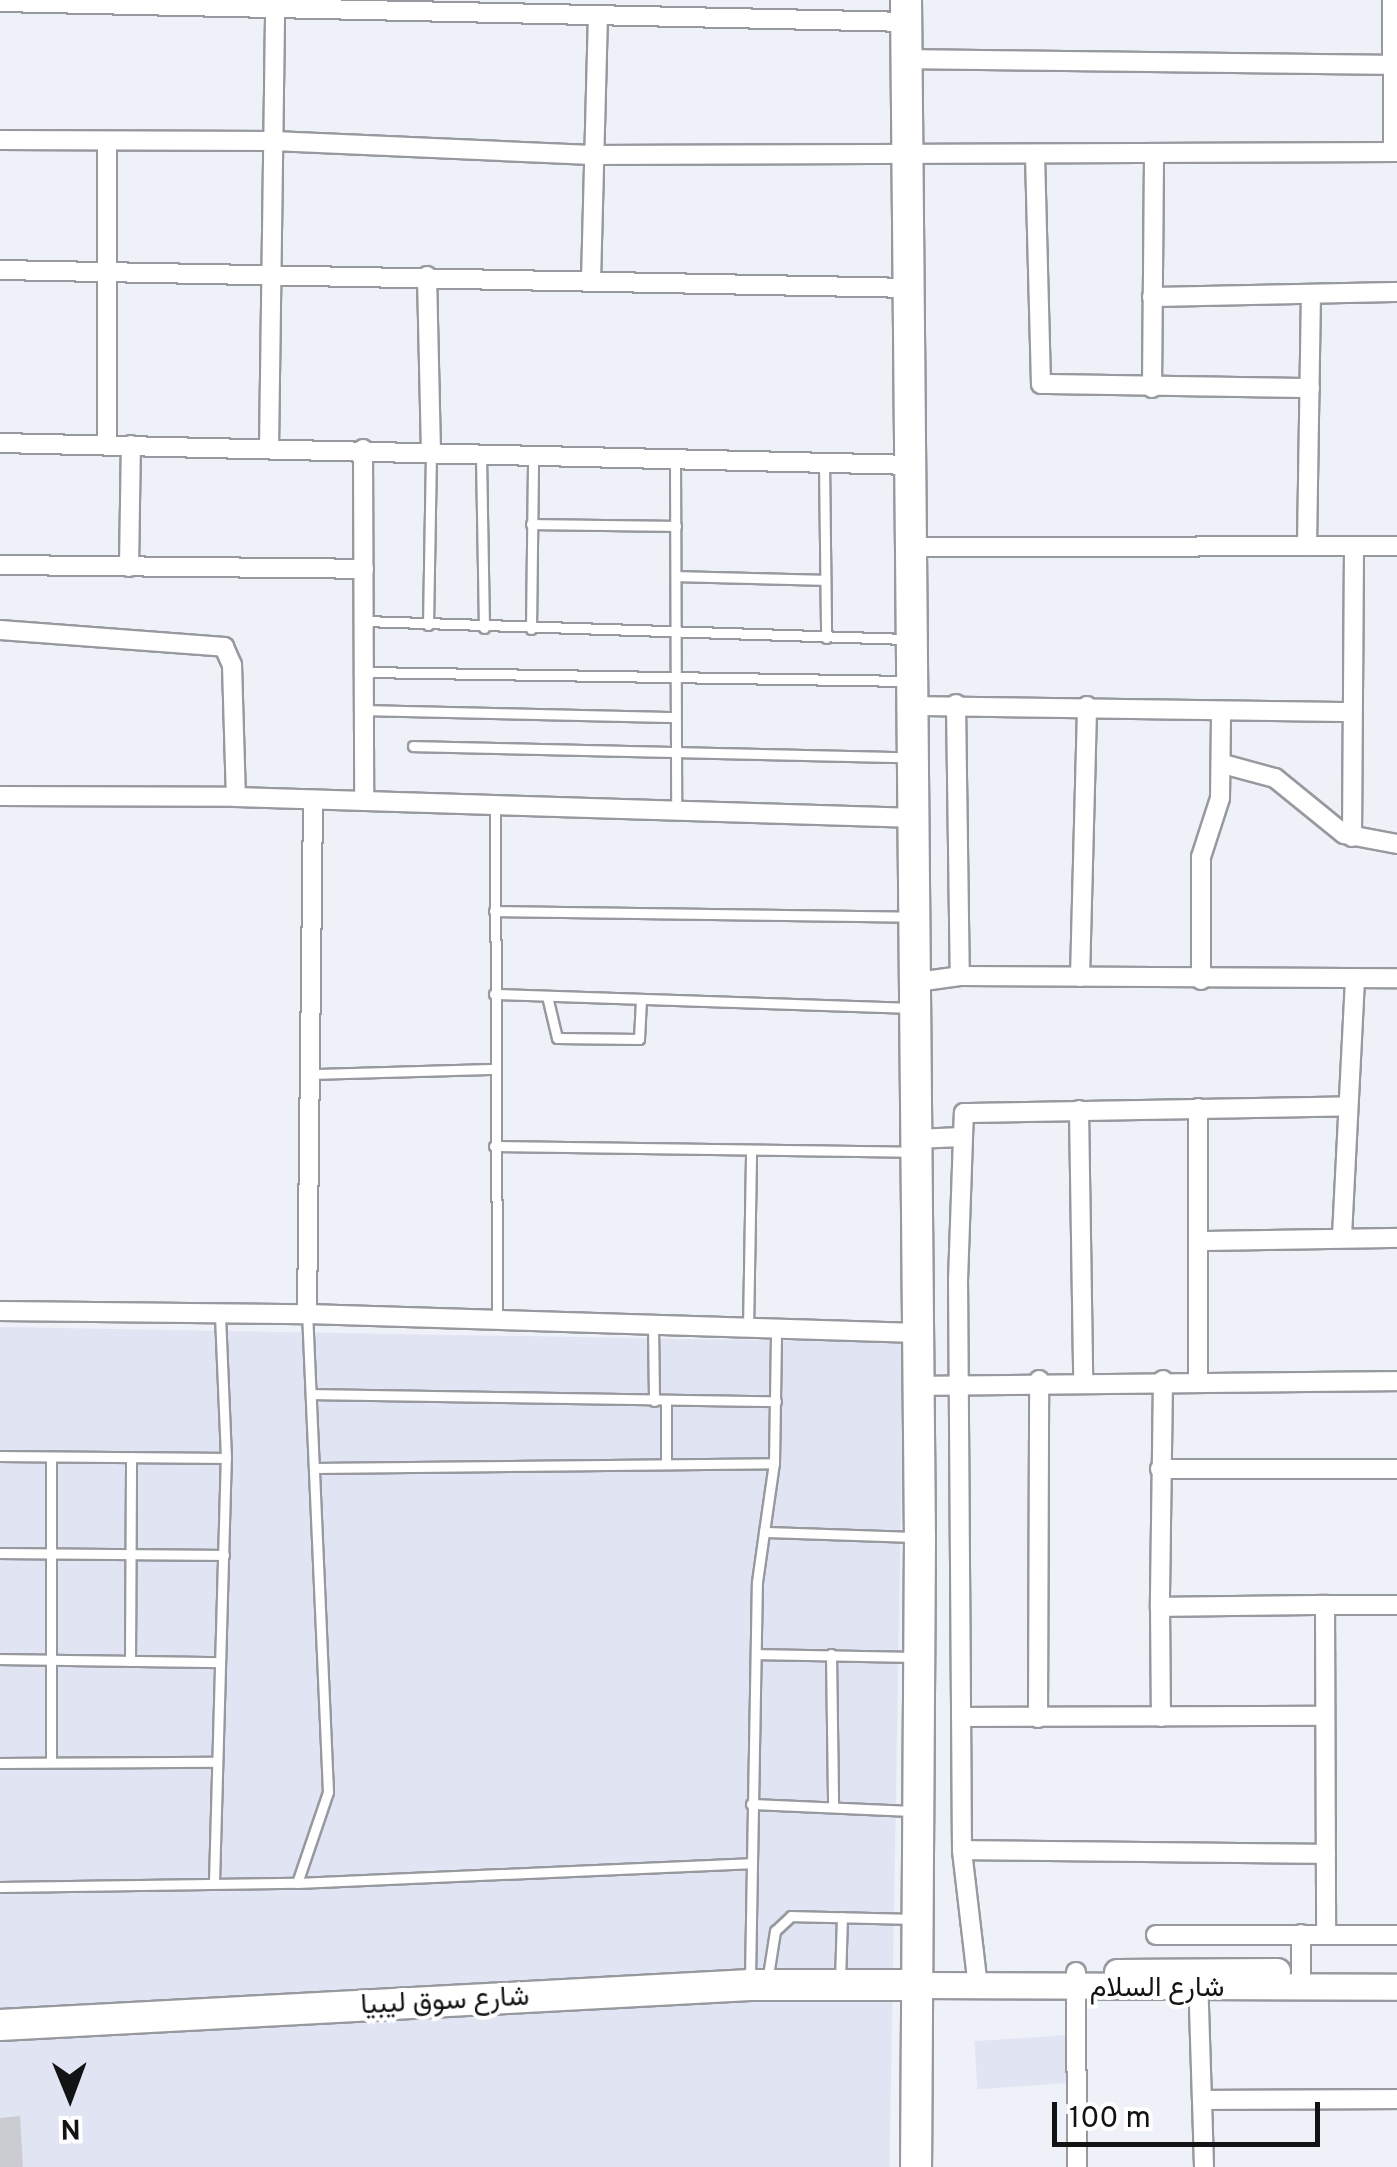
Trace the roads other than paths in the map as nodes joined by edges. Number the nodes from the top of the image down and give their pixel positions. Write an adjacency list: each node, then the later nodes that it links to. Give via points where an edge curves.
1 (1392, 0): 9 (street)
2 (0, 2): 3 (street)
3 (120, 2): 4 (street)
4 (275, 4): 5 (street); 12 (street)
5 (437, 6): 7 (street)
6 (906, 11): 7 (street); 8 (main road)
7 (598, 18): 15 (street)
8 (906, 59): 9 (street); 13 (main road)
9 (1392, 65): 14 (street)
10 (0, 140): 11 (street)
11 (106, 141): 12 (street); 19 (street)
12 (273, 141): 15 (street); 20 (street)
13 (908, 152): 15 (street); 17 (street); 23 (main road)
14 (1395, 152): 16 (street)
15 (592, 154): 22 (street)
16 (1154, 155): 17 (street); 26 (street)
17 (1035, 156): 27 (street, via 1036,378 1052,388)
18 (0, 270): 19 (street)
19 (108, 272): 20 (street); 30 (street)
20 (270, 274): 21 (street); 32 (street)
21 (427, 276): 22 (street); 34 (street)
22 (591, 281): 23 (street)
23 (910, 288): 39 (main road)
24 (1397, 292): 25 (street)
25 (1311, 294): 26 (street); 28 (street)
26 (1152, 297): 27 (street)
27 (1152, 388): 28 (street)
28 (1310, 388): 42 (street)
29 (0, 443): 30 (street)
30 (107, 444): 31 (street)
31 (131, 445): 32 (street); 47 (street)
32 (269, 448): 33 (street)
33 (363, 449): 34 (street); 48 (street)
34 (431, 450): 35 (street); 52 (lane)
35 (481, 450): 36 (street); 53 (lane)
36 (533, 452): 37 (street); 40 (lane)
37 (675, 457): 38 (street); 41 (lane)
38 (824, 462): 39 (street); 50 (lane)
39 (914, 464): 45 (main road)
40 (531, 524): 41 (lane); 54 (lane)
41 (676, 526): 49 (lane)
42 (1307, 546): 43 (street); 45 (street)
43 (1354, 546): 44 (street); 66 (street)
44 (1397, 546)
45 (916, 548): 58 (main road)
46 (0, 565): 47 (street)
47 (129, 567): 48 (street)
48 (364, 569): 51 (street)
49 (677, 576): 50 (lane); 56 (lane)
50 (824, 580): 57 (lane)
51 (364, 621): 52 (lane); 59 (street)
52 (428, 625): 53 (lane)
53 (484, 628): 54 (lane)
54 (531, 629): 56 (lane)
55 (0, 630): 73 (street, via 224,646 232,665)
56 (675, 630): 57 (lane); 60 (lane)
57 (826, 638): 58 (lane)
58 (914, 639): 61 (main road)
59 (364, 672): 60 (lane); 64 (street)
60 (674, 680): 61 (lane); 67 (lane)
61 (914, 693): 62 (street); 70 (main road)
62 (956, 704): 63 (street); 83 (street)
63 (1087, 706): 65 (street); 84 (street)
64 (365, 710): 67 (lane); 75 (street)
65 (1222, 712): 66 (street); 71 (street)
66 (1351, 712): 79 (street)
67 (675, 717): 69 (lane)
68 (413, 746): 69 (lane)
69 (676, 754): 70 (lane); 77 (lane)
70 (916, 756): 78 (main road)
71 (1223, 764): 79 (street, via 1274,778); 87 (street, via 1201,857)
72 (0, 796): 73 (street)
73 (236, 797): 74 (street)
74 (313, 800): 75 (street); 93 (street)
75 (364, 801): 76 (street)
76 (495, 806): 77 (street); 81 (lane)
77 (676, 812): 78 (street)
78 (916, 818): 82 (main road)
79 (1352, 837): 80 (street)
80 (1397, 844)
81 (494, 911): 82 (lane); 88 (lane)
82 (917, 917): 89 (main road)
83 (960, 976): 84 (street); 89 (street)
84 (1080, 976): 87 (street)
85 (1397, 978): 86 (street)
86 (1355, 979): 87 (street); 94 (street)
87 (1202, 980)
88 (494, 994): 90 (lane); 92 (lane)
89 (917, 995): 91 (lane); 98 (main road)
90 (547, 996): 91 (lane); 91 (lane, via 557,1038 639,1039)
91 (640, 999)
92 (494, 1070): 93 (lane); 99 (lane)
93 (314, 1074): 106 (street)
94 (1346, 1106): 95 (street); 101 (street)
95 (1198, 1108): 96 (street); 103 (street)
96 (1080, 1110): 97 (street, via 971,1110 963,1116); 112 (street)
97 (962, 1137): 98 (street); 117 (street)
98 (915, 1145): 100 (lane); 111 (main road)
99 (494, 1146): 100 (lane); 107 (lane)
100 (751, 1154): 109 (lane)
101 (1342, 1236): 102 (street); 103 (street)
102 (1397, 1238)
103 (1200, 1241): 115 (street)
104 (0, 1312): 105 (street)
105 (220, 1314): 106 (street); 126 (lane)
106 (308, 1314): 107 (street); 119 (lane)
107 (498, 1322): 108 (street)
108 (654, 1326): 109 (street); 120 (lane)
109 (748, 1329): 110 (street)
110 (776, 1330): 111 (street); 122 (lane)
111 (918, 1333): 118 (main road)
112 (1083, 1379): 113 (street); 114 (street)
113 (1038, 1380): 117 (street); 151 (street)
114 (1163, 1380): 115 (street); 130 (street)
115 (1198, 1380): 116 (street)
116 (1397, 1381)
117 (963, 1382): 118 (street); 150 (street)
118 (919, 1386): 133 (main road)
119 (312, 1394): 120 (lane); 129 (lane)
120 (654, 1401): 121 (lane)
121 (666, 1401): 122 (lane); 127 (lane)
122 (776, 1401): 128 (lane)
123 (0, 1456): 125 (lane)
124 (131, 1456): 125 (lane); 126 (lane); 136 (lane)
125 (50, 1457): 135 (lane)
126 (226, 1458): 137 (lane)
127 (666, 1462): 128 (lane); 129 (lane)
128 (774, 1462): 132 (lane)
129 (318, 1468): 162 (lane, via 328,1792)
130 (1160, 1469): 131 (street); 140 (street)
131 (1397, 1469)
132 (764, 1532): 133 (lane); 141 (lane)
133 (920, 1537): 143 (main road)
134 (0, 1553): 135 (lane)
135 (51, 1554): 136 (lane); 145 (lane)
136 (128, 1555): 137 (lane); 146 (lane)
137 (224, 1555): 147 (lane)
138 (1397, 1605): 139 (street)
139 (1325, 1606): 140 (street); 148 (street)
140 (1160, 1607): 149 (street)
141 (756, 1654): 142 (lane); 155 (lane)
142 (831, 1654): 143 (lane); 156 (lane)
143 (920, 1658): 157 (main road)
144 (0, 1659): 145 (lane)
145 (51, 1660): 146 (lane); 152 (lane)
146 (130, 1661): 147 (lane)
147 (220, 1662): 153 (lane)
148 (1325, 1716): 149 (street); 159 (street)
149 (1161, 1717): 151 (street)
150 (961, 1718): 151 (street); 158 (street)
151 (1038, 1718)
152 (51, 1762): 153 (lane); 154 (lane)
153 (215, 1762): 161 (lane)
154 (0, 1763)
155 (751, 1804): 156 (lane); 160 (lane)
156 (833, 1806): 157 (lane)
157 (920, 1812): 165 (main road)
158 (962, 1850): 159 (street); 172 (street)
159 (1326, 1854): 167 (street)
160 (750, 1863): 162 (lane); 177 (lane)
161 (214, 1882): 162 (lane); 163 (lane)
162 (297, 1883)
163 (0, 1887)
164 (842, 1917): 165 (lane); 176 (lane); 177 (lane, via 791,1916 782,1922)
165 (919, 1920): 171 (main road)
166 (1301, 1934): 167 (street); 168 (street); 173 (street)
167 (1326, 1934): 169 (street)
168 (1156, 1935)
169 (1397, 1935)
170 (1397, 1970): 173 (main road, شارع السلام)
171 (908, 1979): 172 (main road, شارع السلام); 176 (main road, شارع سوق ليبيا); 182 (main road)
172 (978, 1979): 175 (main road, شارع السلام)
173 (1300, 1979): 174 (main road, شارع السلام); 178 (main road, شارع السلام)
174 (1198, 1980): 175 (main road, شارع السلام); 181 (street)
175 (1077, 1981): 183 (street)
176 (840, 1982): 177 (main road, شارع سوق ليبيا)
177 (759, 1985): 179 (main road, شارع سوق ليبيا)
178 (1397, 1988)
179 (0, 2025)
180 (1397, 2099): 181 (street)
181 (1202, 2100): 184 (street)
182 (916, 2167)
183 (1077, 2167)
184 (1204, 2167)

